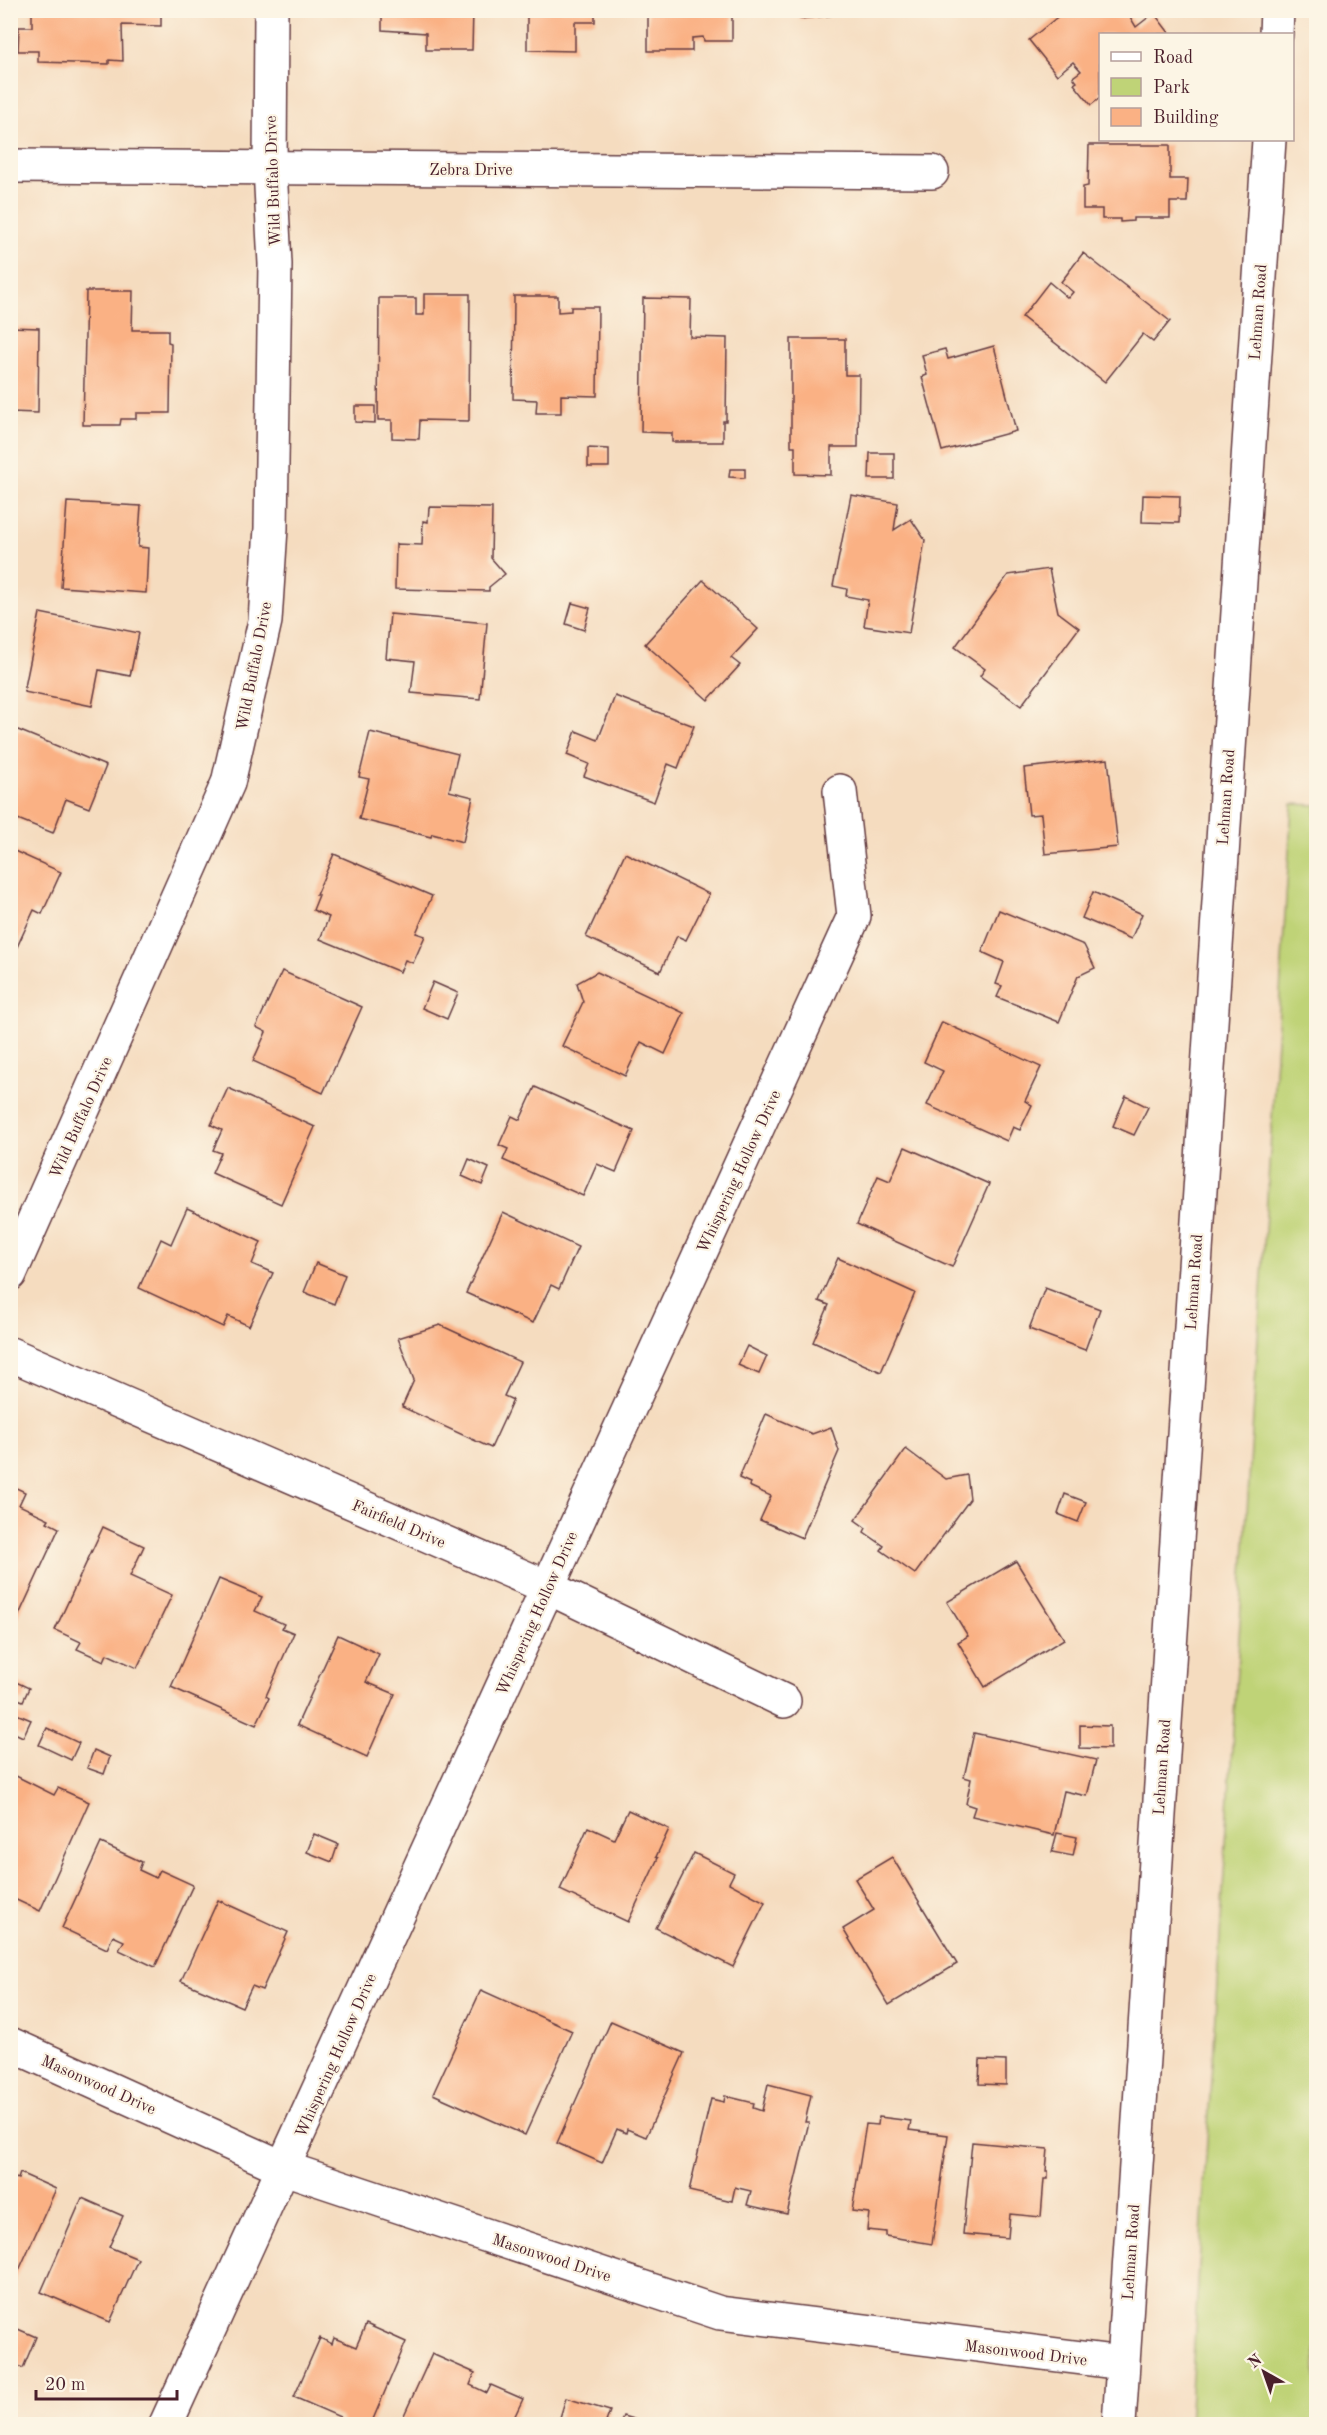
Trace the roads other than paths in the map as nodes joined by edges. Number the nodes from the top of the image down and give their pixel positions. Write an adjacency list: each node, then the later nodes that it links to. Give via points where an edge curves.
1 (271, 10): 6 (street, Wild Buffalo Drive)
2 (1277, 10): 3 (street)
3 (1276, 33)
4 (1269, 141): 15 (street, Lehman Road)
5 (10, 166): 6 (street, Zebra Drive)
6 (270, 168): 7 (street, Zebra Drive); 9 (street, Wild Buffalo Drive, via 274,264 271,528 265,621 228,783)
7 (932, 172)
8 (840, 791): 11 (street, Whispering Hollow Drive, via 854,916)
9 (10, 1274)
10 (10, 1354): 11 (street, Fairfield Drive)
11 (547, 1587): 12 (street, Fairfield Drive); 14 (street, Whispering Hollow Drive)
12 (784, 1701)
13 (10, 2044): 14 (street, Masonwood Drive)
14 (284, 2168): 15 (street, Masonwood Drive, via 720,2313); 16 (street, Whispering Hollow Drive)
15 (1122, 2363): 17 (street, Lehman Road)
16 (166, 2424)
17 (1119, 2424)

